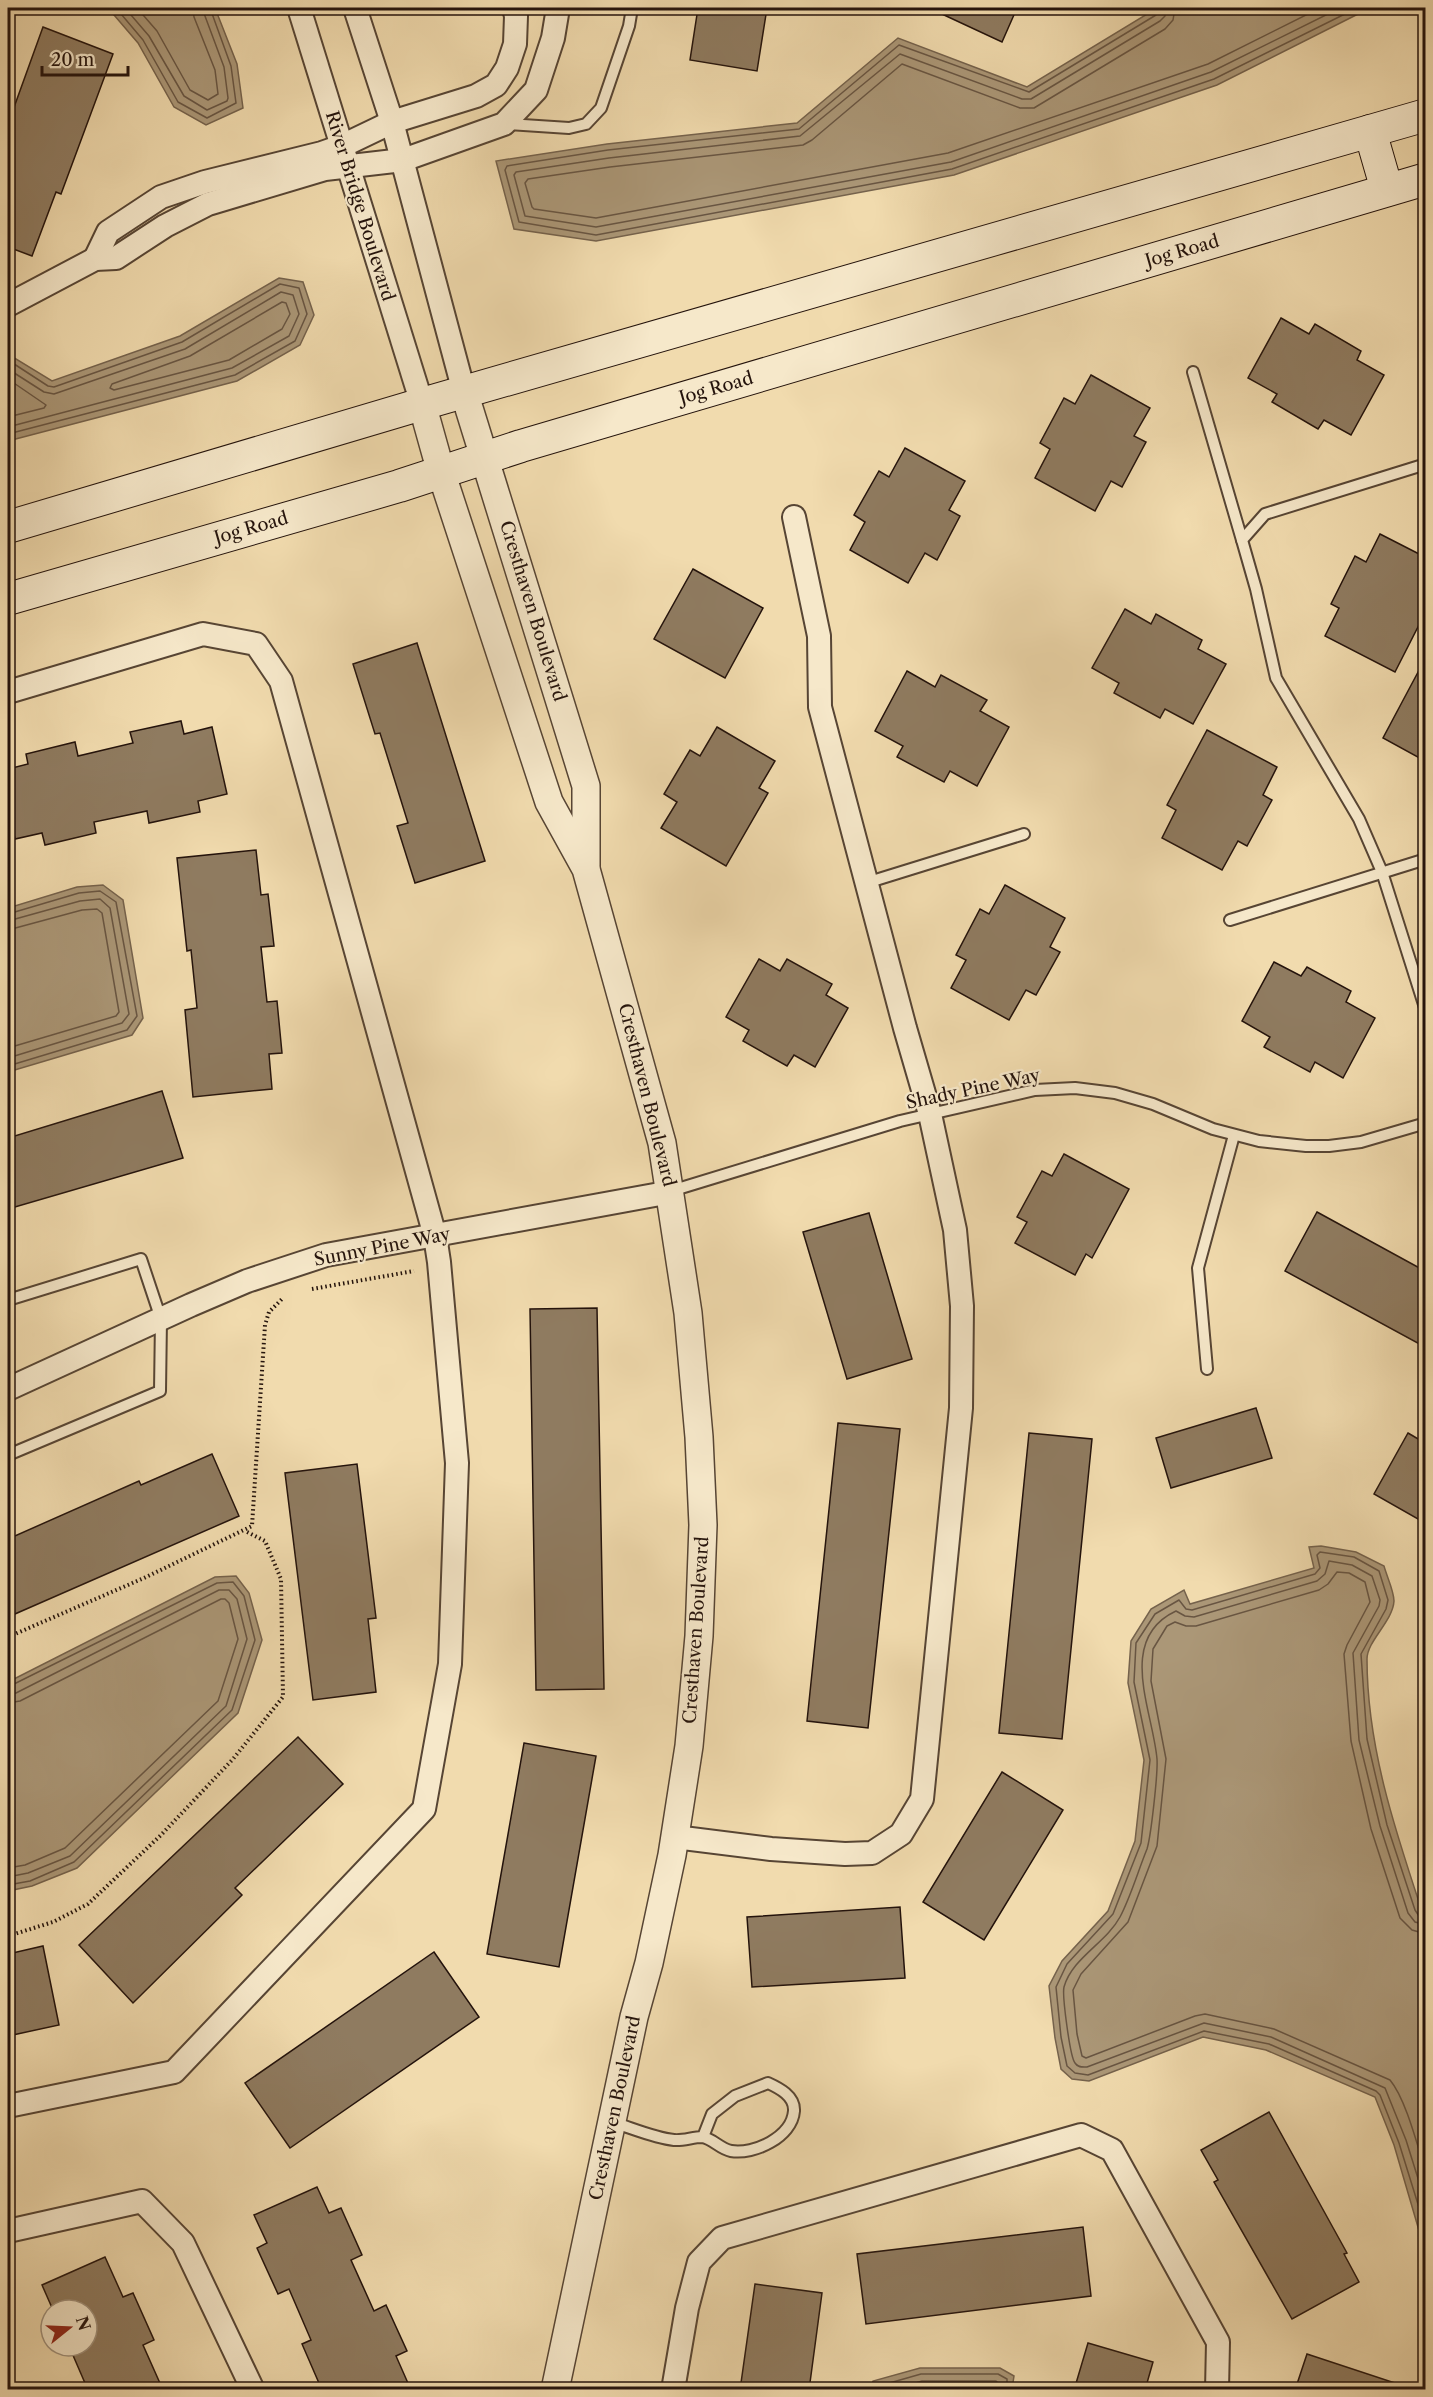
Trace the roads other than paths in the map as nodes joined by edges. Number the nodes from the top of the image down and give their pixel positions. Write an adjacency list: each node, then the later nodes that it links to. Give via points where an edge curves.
1 (299, 8): 10 (street, River Bridge Boulevard)
2 (355, 8): 7 (street)
3 (514, 8): 7 (street, via 515,44 496,85 476,96)
4 (558, 8): 8 (street, via 554,38 536,90)
5 (632, 8): 8 (lane, via 601,108 586,123 569,128)
6 (1425, 115): 9 (main road)
7 (392, 122): 10 (street); 11 (street)
8 (504, 124): 11 (street)
9 (1370, 131): 13 (main road); 17 (main road)
10 (345, 156): 11 (street); 14 (street, via 325,169 208,204 116,258); 14 (street, via 205,182 161,197 108,232); 18 (street, River Bridge Boulevard)
11 (402, 160): 17 (street)
12 (1425, 179): 13 (main road, Jog Road)
13 (1387, 190): 19 (main road, Jog Road)
14 (95, 259): 15 (street)
15 (8, 305)
16 (1192, 372): 24 (lane)
17 (464, 392): 18 (main road); 19 (street, Cresthaven Boulevard)
18 (422, 404): 21 (street, Cresthaven Boulevard); 23 (main road)
19 (486, 456): 21 (main road, Jog Road); 29 (street, Cresthaven Boulevard, via 586,786)
20 (1425, 464): 24 (lane, via 1264,514)
21 (441, 472): 25 (main road, Jog Road); 29 (street, Cresthaven Boulevard, via 549,802)
22 (794, 517): 31 (street, via 819,636 820,707)
23 (8, 527)
24 (1242, 540): 30 (lane, via 1276,678 1359,819)
25 (8, 599)
26 (8, 692): 38 (street, via 203,634 256,644 281,681)
27 (1024, 834): 31 (lane)
28 (1425, 859): 30 (lane)
29 (586, 869): 37 (street, Cresthaven Boulevard, via 662,1143)
30 (1382, 872): 32 (lane); 33 (lane)
31 (866, 883): 34 (street)
32 (1230, 920)
33 (1425, 1011)
34 (930, 1114): 36 (lane, Shady Pine Way, via 1035,1090 1075,1088 1115,1093); 37 (lane, Shady Pine Way); 44 (street, via 955,1230 962,1306 961,1408 922,1799 901,1834 872,1853 771,1849)
35 (1425, 1123): 36 (lane, Shady Pine Way, via 1361,1142 1329,1146 1259,1141)
36 (1234, 1134): 41 (lane, via 1198,1268)
37 (671, 1192): 38 (street, Sunny Pine Way); 44 (street, Cresthaven Boulevard, via 688,1313 703,1525 697,1657)
38 (435, 1236): 40 (street, Sunny Pine Way, via 326,1255 248,1281); 45 (street, via 457,1463 450,1664 424,1809 174,2072)
39 (8, 1300): 40 (lane, via 141,1259)
40 (161, 1319): 42 (street, Sunny Pine Way); 43 (lane, via 160,1391)
41 (1207, 1369)
42 (8, 1389)
43 (8, 1455)
44 (675, 1837): 46 (street, Cresthaven Boulevard)
45 (8, 2106)
46 (612, 2122): 47 (lane, via 675,2140); 50 (street, Cresthaven Boulevard)
47 (703, 2137): 47 (lane, via 728,2151 747,2152 786,2130 793,2120 794,2106 783,2090 768,2083 735,2096 712,2114)
48 (8, 2230): 49 (street, via 142,2201 183,2242)
49 (253, 2390)
50 (555, 2390)
51 (673, 2390): 52 (street, via 699,2262 722,2238 1081,2134 1112,2150 1218,2342)
52 (1217, 2390)

